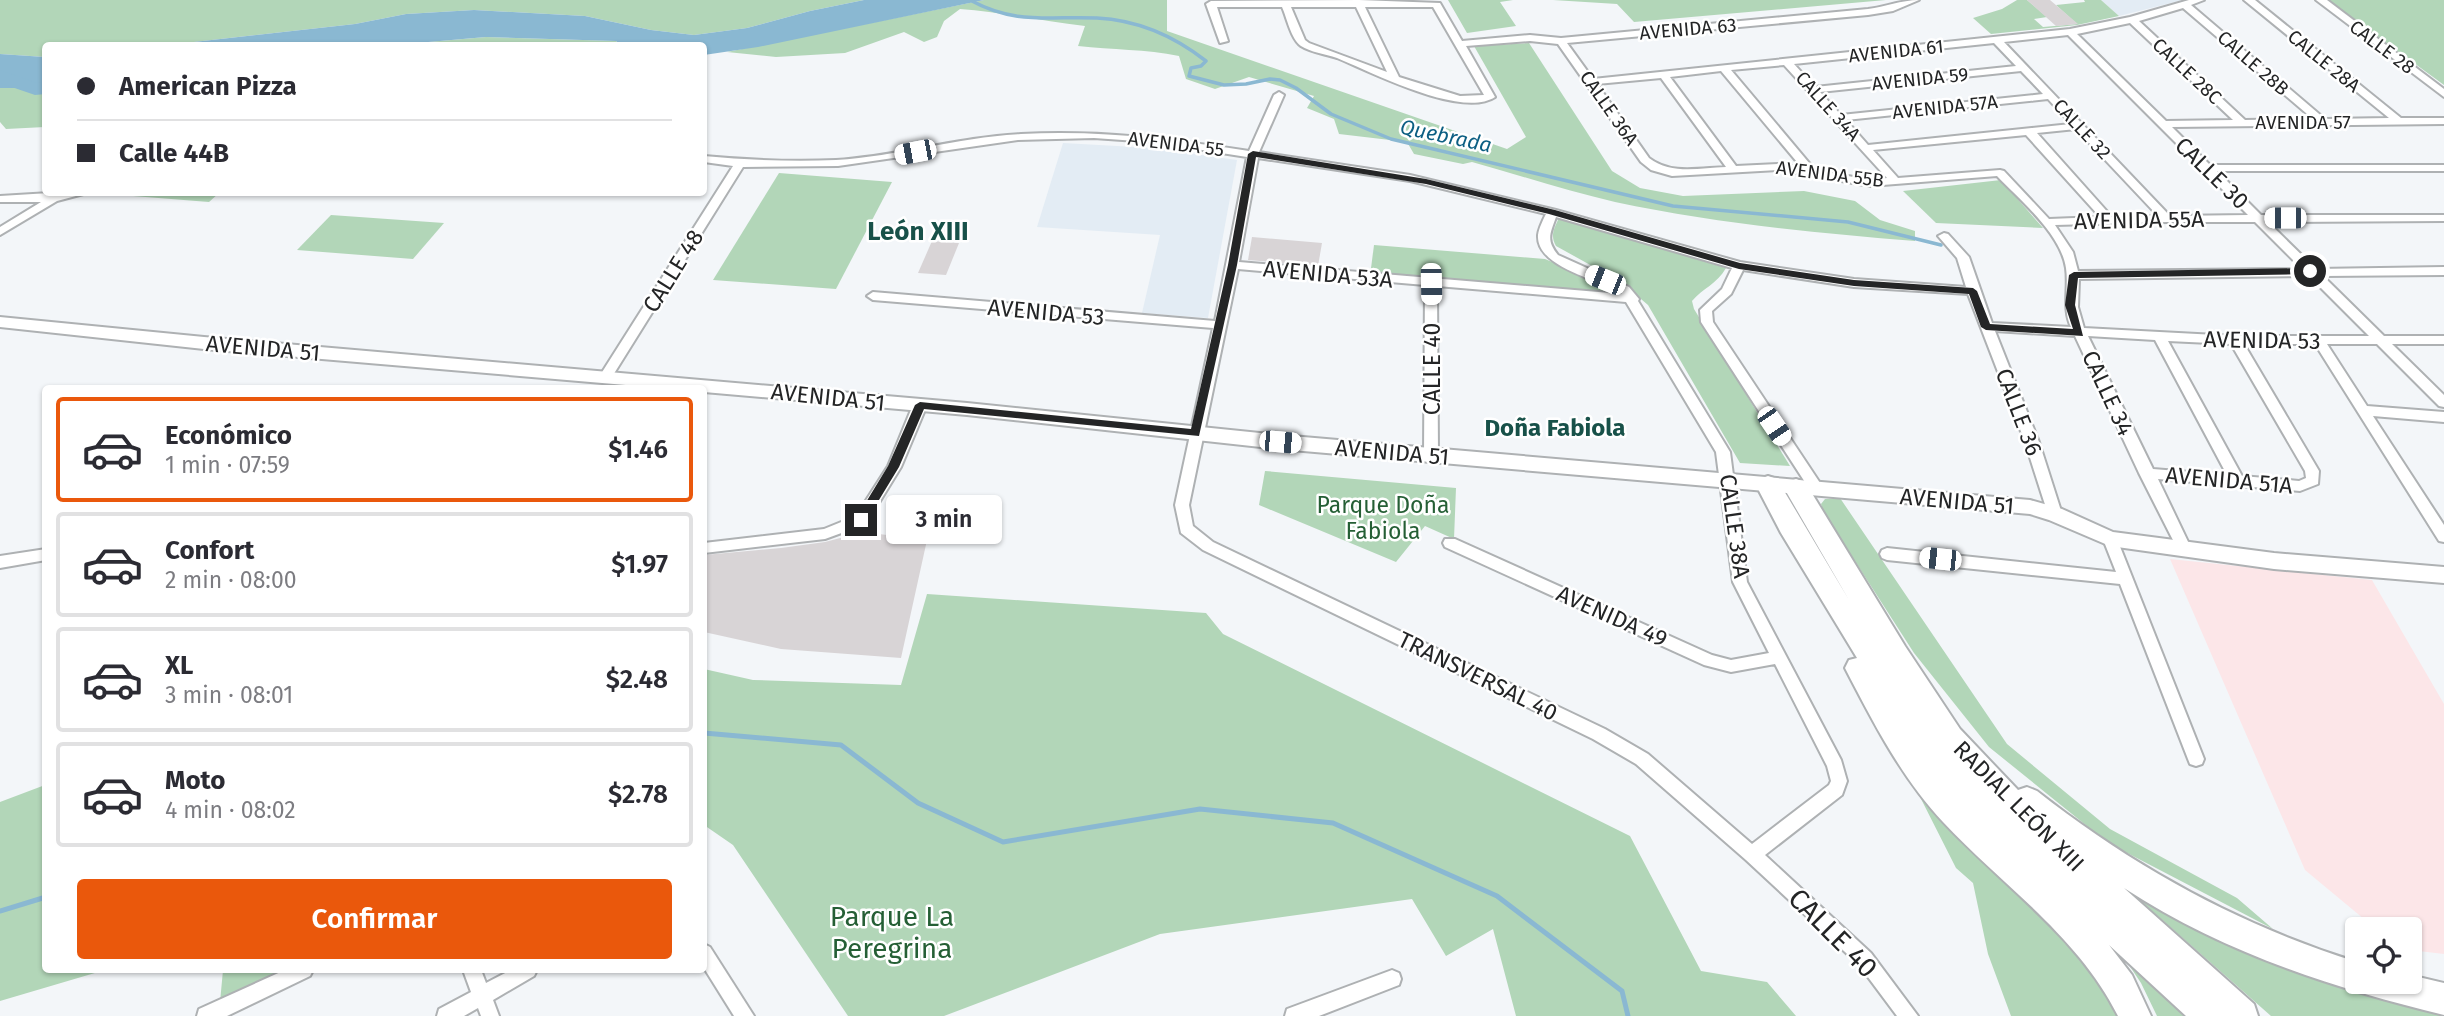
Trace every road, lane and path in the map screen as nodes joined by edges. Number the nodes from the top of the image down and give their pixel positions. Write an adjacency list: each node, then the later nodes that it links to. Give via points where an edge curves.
1 (1914, 0): 12 (street, AVENIDA 63, via 1868,12)
2 (2199, 0): 7 (street, AVENIDA 61)
3 (2249, 0): 25 (street, CALLE 28A)
4 (2321, 0): 21 (street, CALLE 28)
5 (1285, 3): 6 (street); 11 (street, via 1210,5); 18 (street, via 1306,45)
6 (1359, 3): 13 (street, via 1437,5); 18 (street)
7 (2184, 4): 8 (street, AVENIDA 61); 28 (street, CALLE 28B)
8 (2132, 20): 9 (street, AVENIDA 61); 27 (street, CALLE 28C)
9 (2070, 32): 10 (street, AVENIDA 61); 29 (street, CALLE 30)
10 (1997, 40): 14 (street, AVENIDA 61); 16 (street, CALLE 32)
11 (1223, 41)
12 (1561, 41): 13 (street, AVENIDA 63, via 1530,38); 19 (street, CALLE 36A)
13 (1460, 44): 18 (street, via 1489,98 1471,101)
14 (1787, 62): 15 (street, AVENIDA 61); 20 (street, CALLE 34A)
15 (1724, 68): 17 (street, AVENIDA 61); 40 (street)
16 (2026, 68): 20 (street, AVENIDA 59); 23 (street, CALLE 32)
17 (1663, 74): 19 (street, AVENIDA 61); 38 (street)
18 (1396, 81)
19 (1590, 82): 39 (street, CALLE 36A, via 1645,160)
20 (1814, 90): 24 (street, CALLE 34A)
21 (2444, 94)
22 (1279, 95): 33 (street)
23 (2051, 96): 24 (street, AVENIDA 57A); 30 (street, CALLE 32)
24 (1839, 118): 32 (street, CALLE 34A)
25 (2398, 121): 26 (street, AVENIDA 57); 28 (street, AVENIDA 57)
26 (2444, 121)
27 (2242, 122): 28 (street, AVENIDA 57); 29 (street, AVENIDA 57)
28 (2322, 122)
29 (2162, 124): 36 (street, CALLE 30)
30 (2079, 126): 31 (street); 49 (street, CALLE 32)
31 (2028, 130): 32 (street); 50 (street)
32 (1866, 148): 42 (street, CALLE 34A)
33 (1253, 154): 35 (street, AVENIDA 55, via 1151,139 1065,136 983,141 838,163); 46 (street, AVENIDA 55, via 1410,178); 54 (street)
34 (707, 159): 35 (street, AVENIDA 55)
35 (740, 164): 72 (street, CALLE 48)
36 (2208, 168): 37 (street); 47 (street, CALLE 30)
37 (2444, 168)
38 (1733, 169): 39 (street, AVENIDA 55B, via 1685,174); 40 (street, AVENIDA 55B)
39 (1661, 171)
40 (1811, 172): 42 (street, AVENIDA 55B, via 1865,183)
41 (1998, 172): 42 (street, AVENIDA 55B); 51 (street, CALLE 34)
42 (1896, 182)
43 (65, 196): 44 (street)
44 (54, 198): 45 (street); 52 (street)
45 (0, 199)
46 (1552, 212): 55 (street, AVENIDA 55); 62 (street, CALLE 38A, via 1544,234 1545,247 1555,258 1625,290)
47 (2258, 218): 48 (street, AVENIDA 55A); 49 (street, AVENIDA 55A); 56 (street, CALLE 30)
48 (2444, 218)
49 (2167, 219): 50 (street, AVENIDA 55A)
50 (2109, 220): 51 (street, AVENIDA 55A)
51 (2045, 222): 58 (street, CALLE 34, via 2068,253)
52 (0, 232)
53 (1944, 236): 60 (street, CALLE 36, via 1963,257)
54 (1233, 265): 59 (street, AVENIDA 53A); 64 (street)
55 (1739, 266): 60 (street, AVENIDA 55, via 1854,283); 85 (street, via 1727,291 1706,310 1707,322)
56 (2310, 271): 57 (street); 58 (street); 71 (street, CALLE 30)
57 (2444, 271)
58 (2074, 275): 66 (street, CALLE 34, via 2070,305)
59 (1431, 284): 62 (street, AVENIDA 53A); 80 (street, CALLE 40)
60 (1973, 291): 65 (street, CALLE 36)
61 (873, 296): 64 (street, AVENIDA 53)
62 (1633, 299): 83 (street, CALLE 38A, via 1723,452)
63 (0, 322): 72 (street, AVENIDA 51)
64 (1220, 325): 79 (street)
65 (1986, 327): 66 (street, AVENIDA 53); 86 (street, CALLE 36, via 2032,442)
66 (2080, 333): 67 (street, AVENIDA 53); 81 (street, CALLE 34)
67 (2160, 338): 68 (street, AVENIDA 53); 82 (street)
68 (2235, 340): 70 (street, AVENIDA 53); 82 (street, AVENIDA 51A, via 2314,475 2312,482 2300,486)
69 (2444, 340): 71 (street, AVENIDA 53)
70 (2319, 341): 71 (street, AVENIDA 53); 77 (street)
71 (2382, 342): 75 (street, CALLE 30)
72 (604, 377): 73 (street, AVENIDA 51)
73 (694, 385)
74 (707, 386): 76 (street, AVENIDA 51)
75 (2444, 403)
76 (920, 405): 79 (street, AVENIDA 51); 91 (street, via 894,467 861,520 825,534)
77 (2362, 410): 78 (street); 88 (street)
78 (2444, 416)
79 (1196, 433): 80 (street, AVENIDA 51); 101 (street, TRANSVERSAL 40, via 1182,505 1186,529 1208,546 1599,734 1642,759)
80 (1432, 455): 83 (street, AVENIDA 51)
81 (2146, 473): 82 (street, AVENIDA 51A); 92 (street, CALLE 34)
82 (2237, 480)
83 (1729, 482): 84 (street, AVENIDA 51); 99 (street, CALLE 38A, via 1740,582)
84 (1768, 485): 85 (street, AVENIDA 51); 87 (highway, RADIAL LEÓN XIII)
85 (1806, 488): 86 (street, AVENIDA 51, via 2029,507); 98 (highway, RADIAL LEÓN XIII)
86 (2054, 514): 89 (street, AVENIDA 51)
87 (1790, 526): 117 (highway, via 1889,726 1932,788 2101,957); 118 (highway, RADIAL LEÓN XIII, via 1928,750 1970,796)
88 (2444, 537)
89 (2110, 539): 92 (street, AVENIDA 51); 96 (street)
90 (1450, 543): 99 (street, AVENIDA 49, via 1709,661 1731,666)
91 (707, 548)
92 (2184, 548): 97 (street, AVENIDA 51)
93 (1887, 554): 96 (street)
94 (42, 555): 95 (street)
95 (0, 562)
96 (2124, 579): 100 (street)
97 (2441, 579)
98 (1895, 654): 106 (highway, via 1983,760 2083,842 2160,893 2222,926); 119 (highway, RADIAL LEÓN XIII, via 1950,738 1994,788)
99 (1779, 657): 101 (street, CALLE 38A, via 1839,781 1836,790)
100 (2196, 759)
101 (1752, 854): 116 (street, CALLE 40, via 1865,959)
102 (707, 958): 114 (street)
103 (298, 973): 111 (street)
104 (473, 973): 109 (street)
105 (523, 973): 109 (street)
106 (2345, 975)
107 (1392, 979): 115 (street)
108 (2422, 994): 110 (highway)
109 (482, 996): 112 (street); 113 (street)
110 (2444, 999)
111 (206, 1016)
112 (446, 1016)
113 (490, 1016)
114 (745, 1016)
115 (1294, 1016)
116 (1909, 1016)
117 (2135, 1016)
118 (2210, 1016)
119 (2242, 1016)

